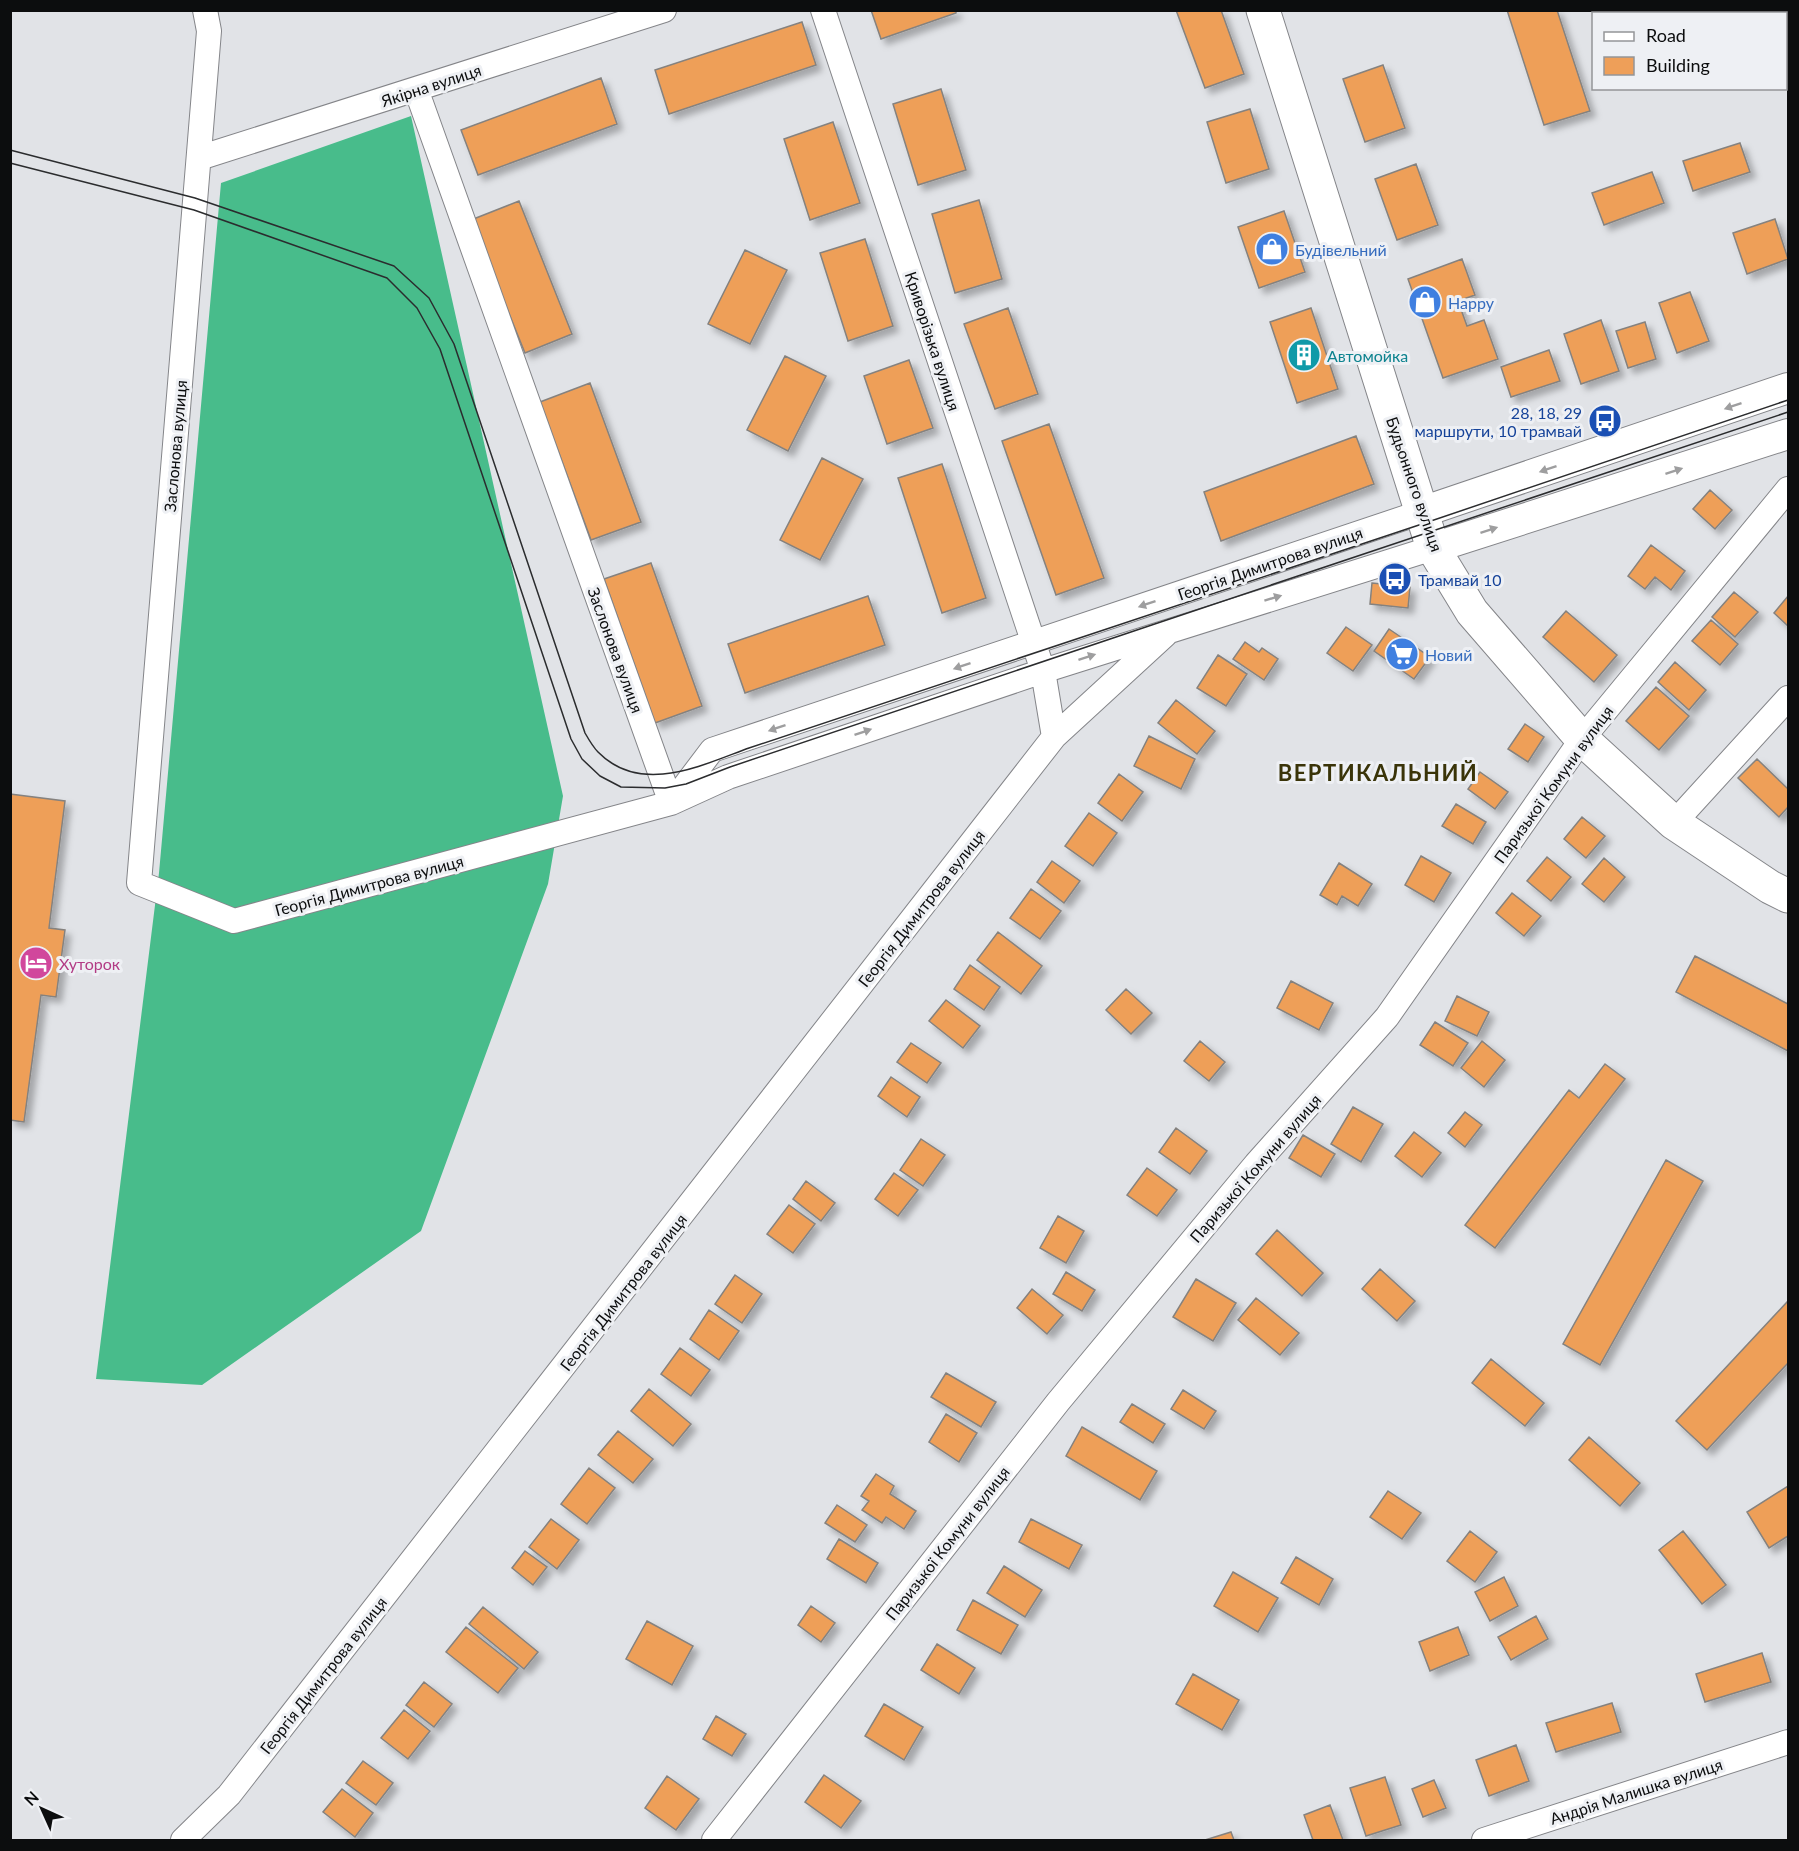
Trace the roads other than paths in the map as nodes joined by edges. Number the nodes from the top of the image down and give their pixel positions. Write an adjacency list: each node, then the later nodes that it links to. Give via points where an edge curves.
1 (206, 10): 6 (street, Заслонова вулиця, via 209,31)
2 (664, 10): 5 (street, Якірна вулиця)
3 (823, 10): 13 (street, Криворізька вулиця)
4 (1263, 10): 10 (main road, Будьонного вулиця)
5 (416, 89): 6 (street, Якірна вулиця); 18 (street, Заслонова вулиця)
6 (199, 158): 20 (street, Заслонова вулиця)
7 (1788, 388): 10 (street, Георгія Димитрова вулиця, one-way to 10)
8 (1788, 434): 11 (street, Георгія Димитрова вулиця, one-way to 8)
9 (1788, 489): 17 (street, Паризької Комуни вулиця)
10 (1422, 512): 11 (main road, Будьонного вулиця); 13 (street, Георгія Димитрова вулиця, one-way to 13)
11 (1433, 548): 12 (street, Георгія Димитрова вулиця, one-way to 11); 17 (main road, Будьонного вулиця, via 1472,612)
12 (1171, 629): 14 (street, Георгія Димитрова вулиця, one-way to 12); 16 (street, Георгія Димитрова вулиця)
13 (1033, 642): 14 (street, Криворізька вулиця); 18 (street, Георгія Димитрова вулиця, one-way to 18, via 711,750)
14 (1043, 671): 16 (street); 18 (street, Георгія Димитрова вулиця, one-way to 14, via 728,777)
15 (1788, 698): 19 (street)
16 (1054, 737): 23 (street, Георгія Димитрова вулиця, via 237,1785)
17 (1581, 740): 19 (main road, Будьонного вулиця); 24 (street, Паризької Комуни вулиця, via 1387,1017 1256,1164 1058,1402)
18 (671, 803): 20 (street, Георгія Димитрова вулиця, via 234,921)
19 (1674, 823): 21 (main road, Будьонного вулиця)
20 (139, 883)
21 (1788, 896)
22 (1788, 1742): 25 (street, Андрія Малишка вулиця)
23 (183, 1840)
24 (714, 1840)
25 (1484, 1840)

